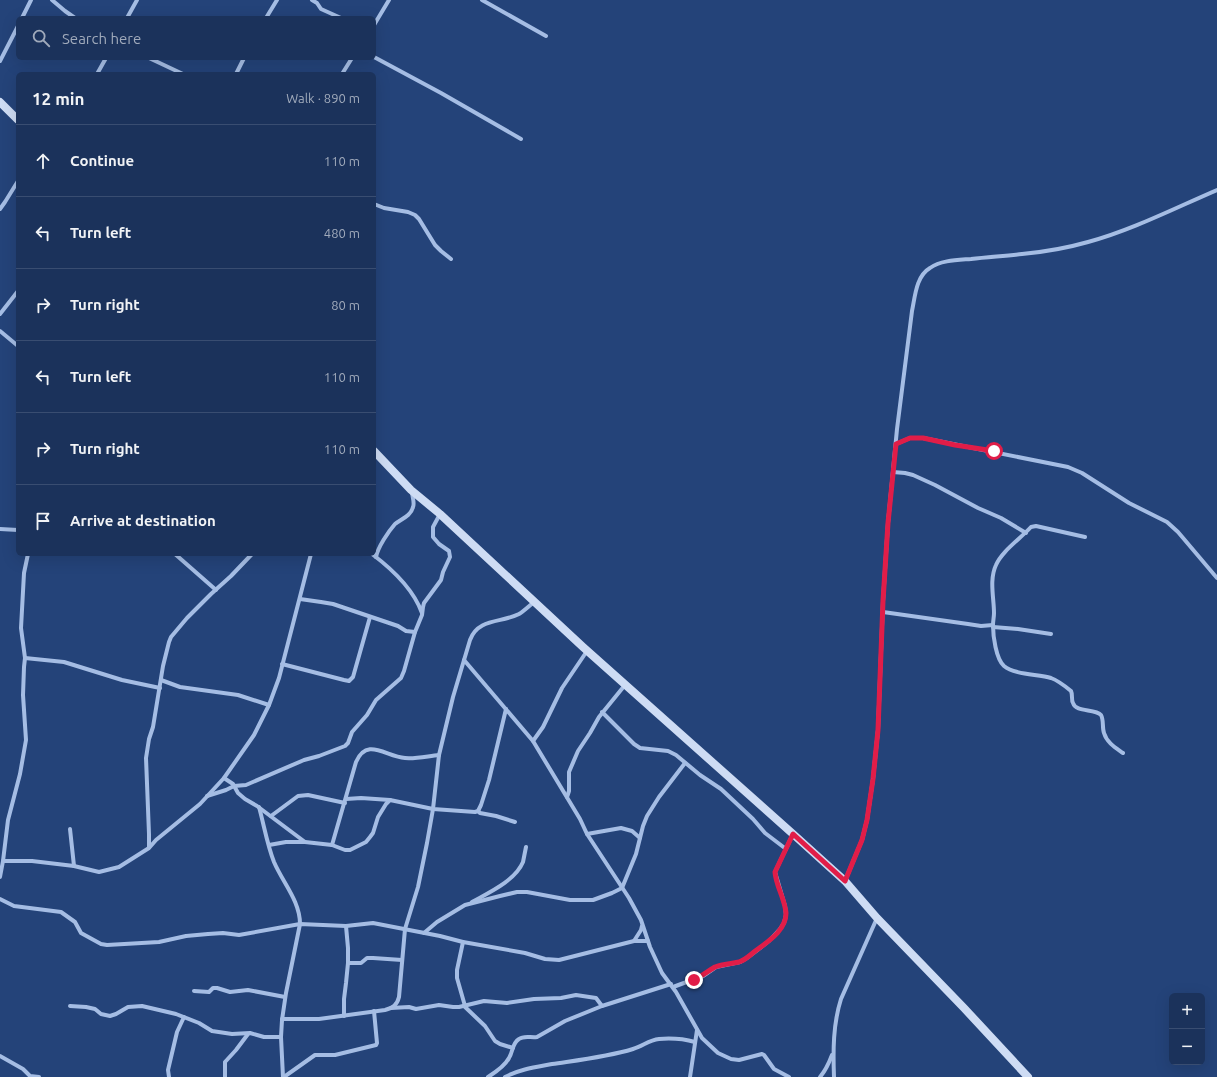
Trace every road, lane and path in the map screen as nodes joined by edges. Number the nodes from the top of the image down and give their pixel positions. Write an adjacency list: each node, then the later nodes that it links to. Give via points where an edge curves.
1 (30, 0): 8 (street)
2 (52, 0): 9 (street)
3 (137, 0): 10 (street)
4 (277, 0): 11 (street)
5 (312, 0): 12 (street, via 321,10)
6 (389, 0): 13 (street)
7 (482, 0): 15 (street)
8 (23, 16)
9 (72, 16)
10 (128, 16)
11 (267, 16)
12 (336, 16)
13 (376, 22)
14 (16, 30): 21 (street)
15 (546, 36)
16 (376, 59): 28 (street)
17 (105, 60): 22 (street)
18 (153, 60): 23 (street)
19 (243, 60): 24 (street)
20 (351, 60): 25 (street)
21 (0, 61)
22 (98, 72)
23 (179, 72)
24 (237, 72)
25 (343, 72)
26 (0, 102): 27 (street)
27 (16, 118)
28 (521, 138)
29 (16, 183): 32 (street)
30 (1217, 190): 38 (street, via 1126,229 1088,242 1032,253 942,262 929,268 919,280 916,292)
31 (376, 205): 33 (street, via 415,215 435,245)
32 (0, 209)
33 (451, 258)
34 (16, 294): 35 (street)
35 (0, 314)
36 (0, 331): 37 (street)
37 (16, 344)
38 (896, 444): 40 (street); 53 (street, via 910,438 923,438 1068,467 1167,522)
39 (376, 453): 41 (street)
40 (893, 472): 45 (street, via 913,474); 57 (street)
41 (411, 490): 42 (street); 47 (street, via 413,510 394,525)
42 (440, 514): 56 (street); 58 (street, via 433,537 450,552 450,557 441,580 424,604)
43 (0, 529): 44 (street)
44 (16, 530)
45 (1026, 533): 46 (street, via 1031,527 1036,526); 60 (street, via 1001,556 993,571)
46 (1085, 537)
47 (376, 552)
48 (28, 556): 64 (street, via 24,573 21,628)
49 (177, 556): 54 (street)
50 (250, 556): 54 (street)
51 (311, 556): 55 (street)
52 (375, 556): 58 (street, via 412,592)
53 (1217, 578)
54 (216, 590): 67 (street, via 171,637 162,666)
55 (300, 599): 59 (street, via 332,604); 66 (street)
56 (534, 602): 63 (street); 65 (street, via 518,614 475,630)
57 (883, 612): 60 (street); 101 (street, via 878,730 873,779 862,840)
58 (422, 615): 61 (street)
59 (370, 617): 61 (street); 66 (street, via 353,677 349,681)
60 (993, 626): 62 (street); 74 (street, via 998,656 1005,666 1012,670 1052,678 1066,686 1071,691 1074,705 1100,714 1106,738)
61 (414, 632): 78 (street, via 401,678 376,700 352,732 345,746 304,760 246,785)
62 (1051, 634)
63 (587, 651): 68 (street); 73 (street, via 562,688)
64 (25, 658): 69 (street, via 64,662 122,680); 98 (street, via 23,695 26,740 8,820)
65 (464, 660): 71 (street); 75 (street)
66 (282, 664): 70 (street)
67 (161, 680): 69 (street); 70 (street, via 180,687 226,692)
68 (625, 685): 72 (street); 90 (street)
69 (160, 688): 96 (street, via 146,758)
70 (269, 705): 77 (street, via 254,735)
71 (506, 709): 73 (street); 85 (street, via 489,780)
72 (602, 712): 76 (street, via 640,748 668,751); 80 (street, via 570,767)
73 (533, 742): 80 (street)
74 (1123, 753)
75 (439, 755): 82 (street, via 405,758 364,750 356,762); 84 (street)
76 (685, 763): 91 (street, via 647,816); 97 (street, via 721,789 765,833)
77 (224, 778): 78 (street); 79 (street)
78 (234, 786): 79 (street); 83 (street, via 244,799)
79 (207, 796): 96 (street)
80 (567, 798): 89 (street)
81 (390, 800): 82 (street, via 361,798); 84 (street); 94 (street, via 366,842 350,850)
82 (345, 801): 86 (street, via 308,795 298,796); 94 (street)
83 (259, 808): 86 (street); 93 (street)
84 (433, 809): 85 (street); 109 (street, via 418,888)
85 (478, 811): 87 (street)
86 (271, 816): 92 (street)
87 (515, 822)
88 (70, 829): 99 (street)
89 (587, 834): 91 (street, via 621,828 632,831); 102 (street)
90 (793, 834): 97 (street); 101 (street)
91 (640, 838): 102 (street)
92 (305, 842): 93 (street); 94 (street)
93 (269, 845): 106 (street, via 274,862 297,906)
94 (332, 845)
95 (526, 847): 104 (street, via 522,863 514,874 499,887)
96 (149, 848): 99 (street, via 120,868 99,872)
97 (786, 849): 116 (street, via 775,872 786,915 780,929 769,941 740,962 716,967 703,976)
98 (3, 861): 99 (street, via 32,861); 100 (street)
99 (74, 866)
100 (0, 877)
101 (845, 881): 105 (street)
102 (622, 888): 104 (street, via 593,900 570,900 517,892); 107 (street)
103 (0, 899): 106 (street, via 14,906 61,912 75,922 81,933 107,945 159,942 208,934 239,935)
104 (465, 905): 110 (street)
105 (877, 918): 132 (street, via 838,1007); 145 (street)
106 (300, 924): 108 (street); 118 (street)
107 (642, 924): 111 (street); 113 (street)
108 (346, 926): 109 (street, via 373,923); 115 (street)
109 (405, 929): 110 (street); 114 (street)
110 (424, 933): 112 (street)
111 (648, 941): 113 (street); 116 (street, via 662,973)
112 (463, 942): 113 (street, via 554,960); 120 (street, via 457,978)
113 (634, 942)
114 (402, 960): 115 (street, via 367,958 361,963); 122 (street, via 398,1002)
115 (348, 963): 124 (street)
116 (672, 985): 121 (street); 127 (street)
117 (194, 991): 118 (street, via 209,992 213,988 230,992 248,990)
118 (285, 997): 126 (street)
119 (70, 1006): 125 (street, via 95,1009 110,1016 128,1007 142,1006)
120 (465, 1006): 121 (street, via 484,1001 508,1003 576,995 596,998); 122 (street); 131 (street, via 497,1042)
121 (602, 1006): 131 (street, via 565,1021 537,1037 519,1038)
122 (390, 1008): 123 (street)
123 (374, 1011): 124 (street); 138 (street, via 376,1045 335,1054 315,1055)
124 (344, 1016): 126 (street)
125 (184, 1017): 128 (street, via 212,1031); 136 (street, via 177,1032 168,1070)
126 (282, 1020): 129 (street)
127 (697, 1030): 130 (street); 142 (street, via 718,1053 739,1060 764,1054 774,1070)
128 (248, 1034): 129 (street); 137 (street, via 225,1062)
129 (281, 1037): 138 (street)
130 (695, 1042): 140 (street, via 651,1040 635,1048 526,1069); 141 (street)
131 (513, 1048): 139 (street, via 506,1064)
132 (833, 1050): 143 (street, via 829,1064); 144 (street)
133 (0, 1056): 134 (street, via 23,1069)
134 (29, 1076): 135 (street)
135 (39, 1077)
136 (169, 1077)
137 (225, 1077)
138 (284, 1077)
139 (488, 1077)
140 (505, 1077)
141 (690, 1077)
142 (789, 1077)
143 (820, 1077)
144 (834, 1077)
145 (1028, 1077)

